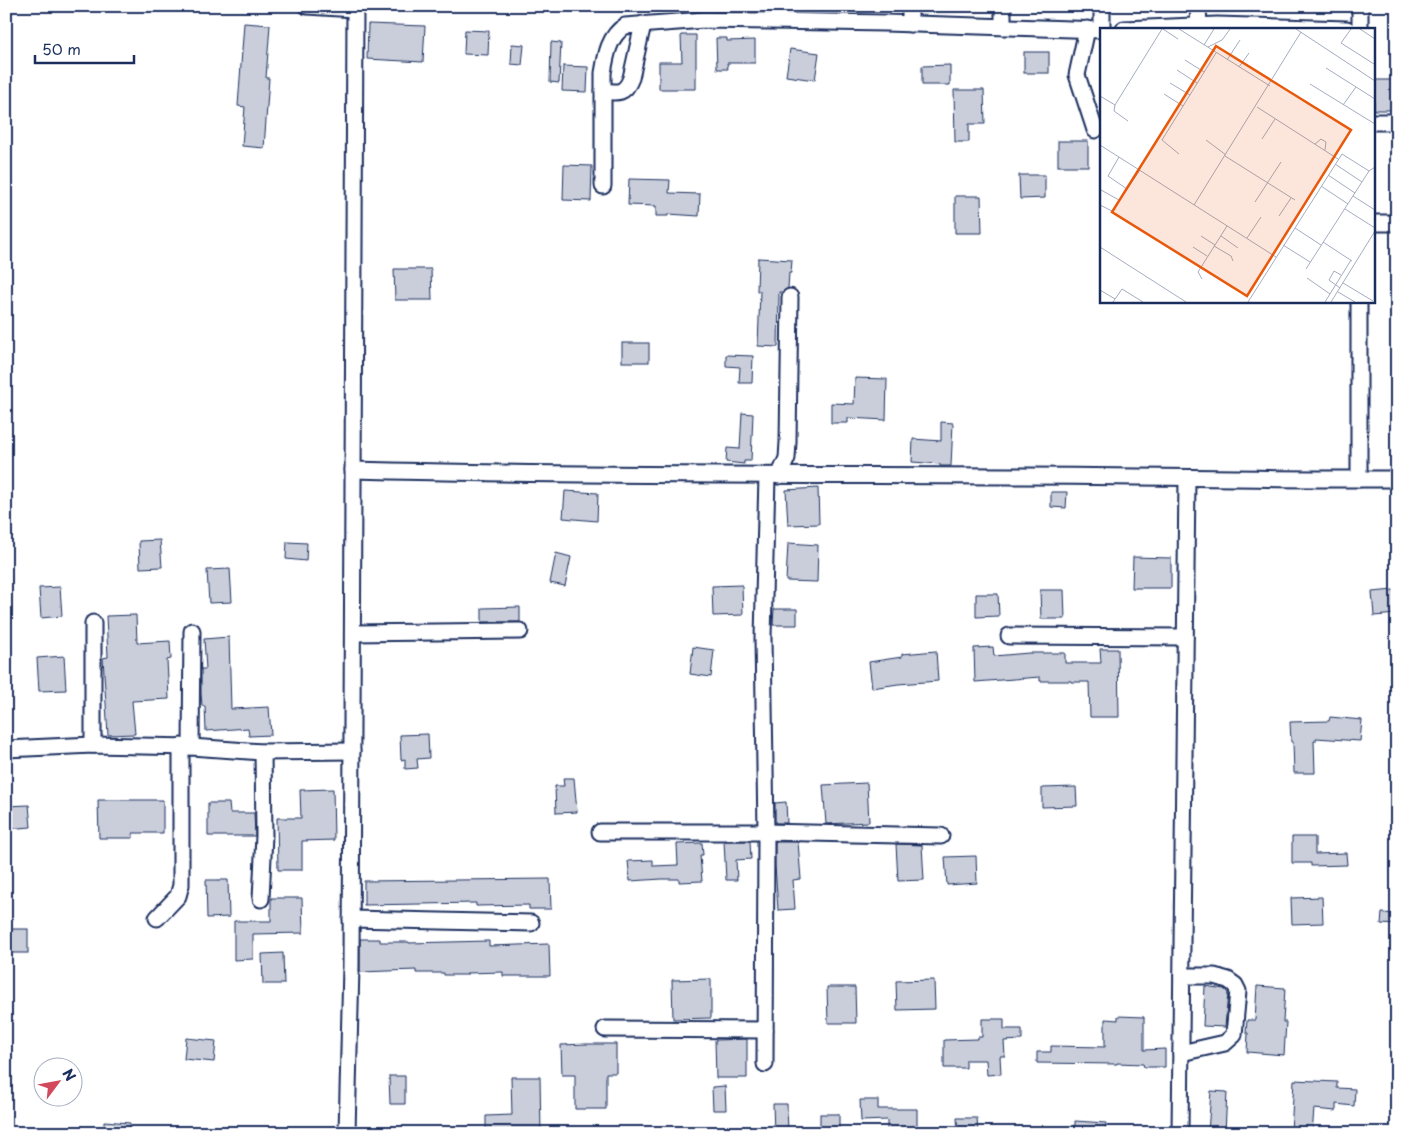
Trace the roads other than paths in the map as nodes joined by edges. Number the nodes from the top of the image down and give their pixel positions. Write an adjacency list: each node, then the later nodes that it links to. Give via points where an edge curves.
1 (307, 6): 7 (street)
2 (910, 6): 9 (street)
3 (1003, 6): 11 (street)
4 (1102, 6): 15 (street)
5 (1198, 6): 10 (street)
6 (1360, 6): 14 (street)
7 (355, 8): 25 (street)
8 (643, 24): 9 (street, via 704,20); 16 (street, via 625,26 612,40 605,58); 16 (street, via 628,86 622,92)
9 (910, 24): 11 (street)
10 (1198, 26): 12 (street); 13 (street)
11 (1003, 27): 15 (street)
12 (1149, 28)
13 (1314, 28)
14 (1360, 28)
15 (1097, 29): 19 (street, via 1077,75)
16 (603, 91): 20 (street)
17 (1376, 122): 18 (street)
18 (1397, 122)
19 (1096, 130)
20 (603, 186)
21 (1376, 223): 22 (street)
22 (1397, 223)
23 (790, 297): 26 (street, via 787,458)
24 (1359, 302): 28 (street)
25 (353, 470): 26 (street); 33 (street)
26 (773, 476): 27 (street); 42 (street, via 763,638)
27 (1187, 478): 28 (street); 35 (street)
28 (1359, 479): 29 (street)
29 (1397, 479)
30 (93, 623): 36 (street)
31 (192, 631): 37 (street)
32 (520, 631): 33 (street)
33 (353, 634): 39 (street)
34 (1009, 636): 35 (street)
35 (1185, 636): 48 (street)
36 (93, 745): 37 (street); 38 (street)
37 (186, 746): 40 (street); 45 (street, via 181,885 178,896)
38 (6, 749)
39 (352, 751): 40 (street); 46 (street)
40 (263, 752): 44 (street)
41 (600, 832): 42 (street)
42 (766, 832): 43 (street); 50 (street)
43 (941, 836)
44 (261, 899)
45 (157, 918)
46 (351, 919): 47 (street); 53 (street)
47 (531, 923)
48 (1182, 976): 51 (street); 51 (street, via 1214,976 1228,980 1238,991 1234,1035 1225,1042)
49 (605, 1029): 50 (street)
50 (765, 1030): 52 (street)
51 (1181, 1053): 54 (street)
52 (765, 1064)
53 (347, 1133)
54 (1180, 1133)

